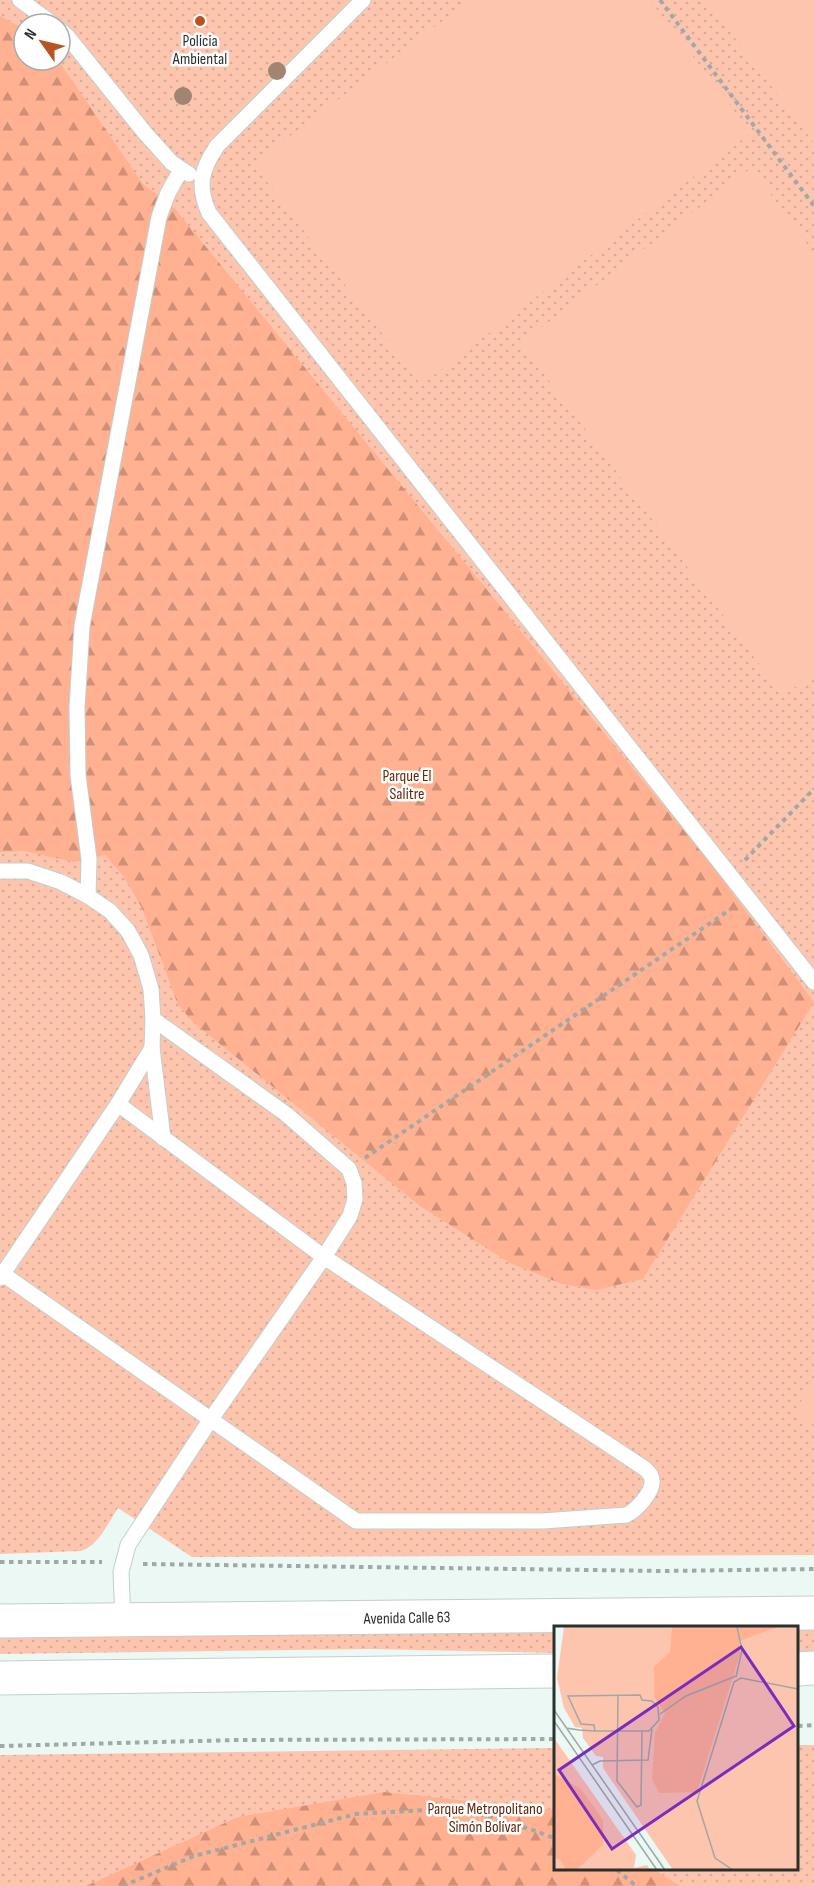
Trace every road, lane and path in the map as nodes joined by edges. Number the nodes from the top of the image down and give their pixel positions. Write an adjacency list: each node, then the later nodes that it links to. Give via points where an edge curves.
1 (20, 0): 4 (lane)
2 (363, 0): 7 (lane, via 217,146)
3 (660, 0): 8 (path)
4 (36, 12)
5 (72, 42): 6 (lane, via 145,133)
6 (181, 170): 7 (lane); 12 (lane, via 159,217 82,626 78,775 89,859)
7 (202, 178): 11 (lane, via 203,200 209,213)
8 (814, 206)
9 (814, 789): 11 (path)
10 (0, 871): 12 (lane, via 28,871)
11 (730, 876): 13 (lane)
12 (88, 896): 15 (lane, via 110,911 128,931 141,955 151,989)
13 (746, 898): 14 (lane); 19 (path)
14 (814, 982)
15 (153, 1019): 16 (lane); 19 (lane, via 286,1114)
16 (152, 1048): 17 (lane); 18 (lane)
17 (118, 1104): 18 (lane); 21 (lane)
18 (163, 1138): 20 (lane)
19 (349, 1169): 20 (lane, via 355,1199 350,1216)
20 (324, 1257): 22 (lane); 22 (lane, via 644,1468 652,1481 639,1506 626,1515 543,1521 356,1521)
21 (1, 1275): 22 (lane)
22 (211, 1419): 24 (lane, via 128,1545)
23 (0, 1562): 24 (path)
24 (123, 1564): 25 (path, via 664,1571); 27 (lane)
25 (814, 1569)
26 (814, 1613): 29 (main road, Avenida Calle 63)
27 (123, 1620): 28 (main road, Avenida Calle 63); 29 (main road, Avenida Calle 63)
28 (0, 1621)
29 (577, 1622)
30 (814, 1668): 31 (main road)
31 (799, 1669)
32 (554, 1671): 33 (main road)
33 (0, 1678)
34 (814, 1725): 35 (path)
35 (799, 1726)
36 (554, 1739): 37 (path, via 237,1740)
37 (0, 1746)
38 (554, 1838): 40 (path, via 459,1808 356,1814 194,1856)
39 (619, 1871): 41 (path)
40 (123, 1886)
41 (636, 1886)

